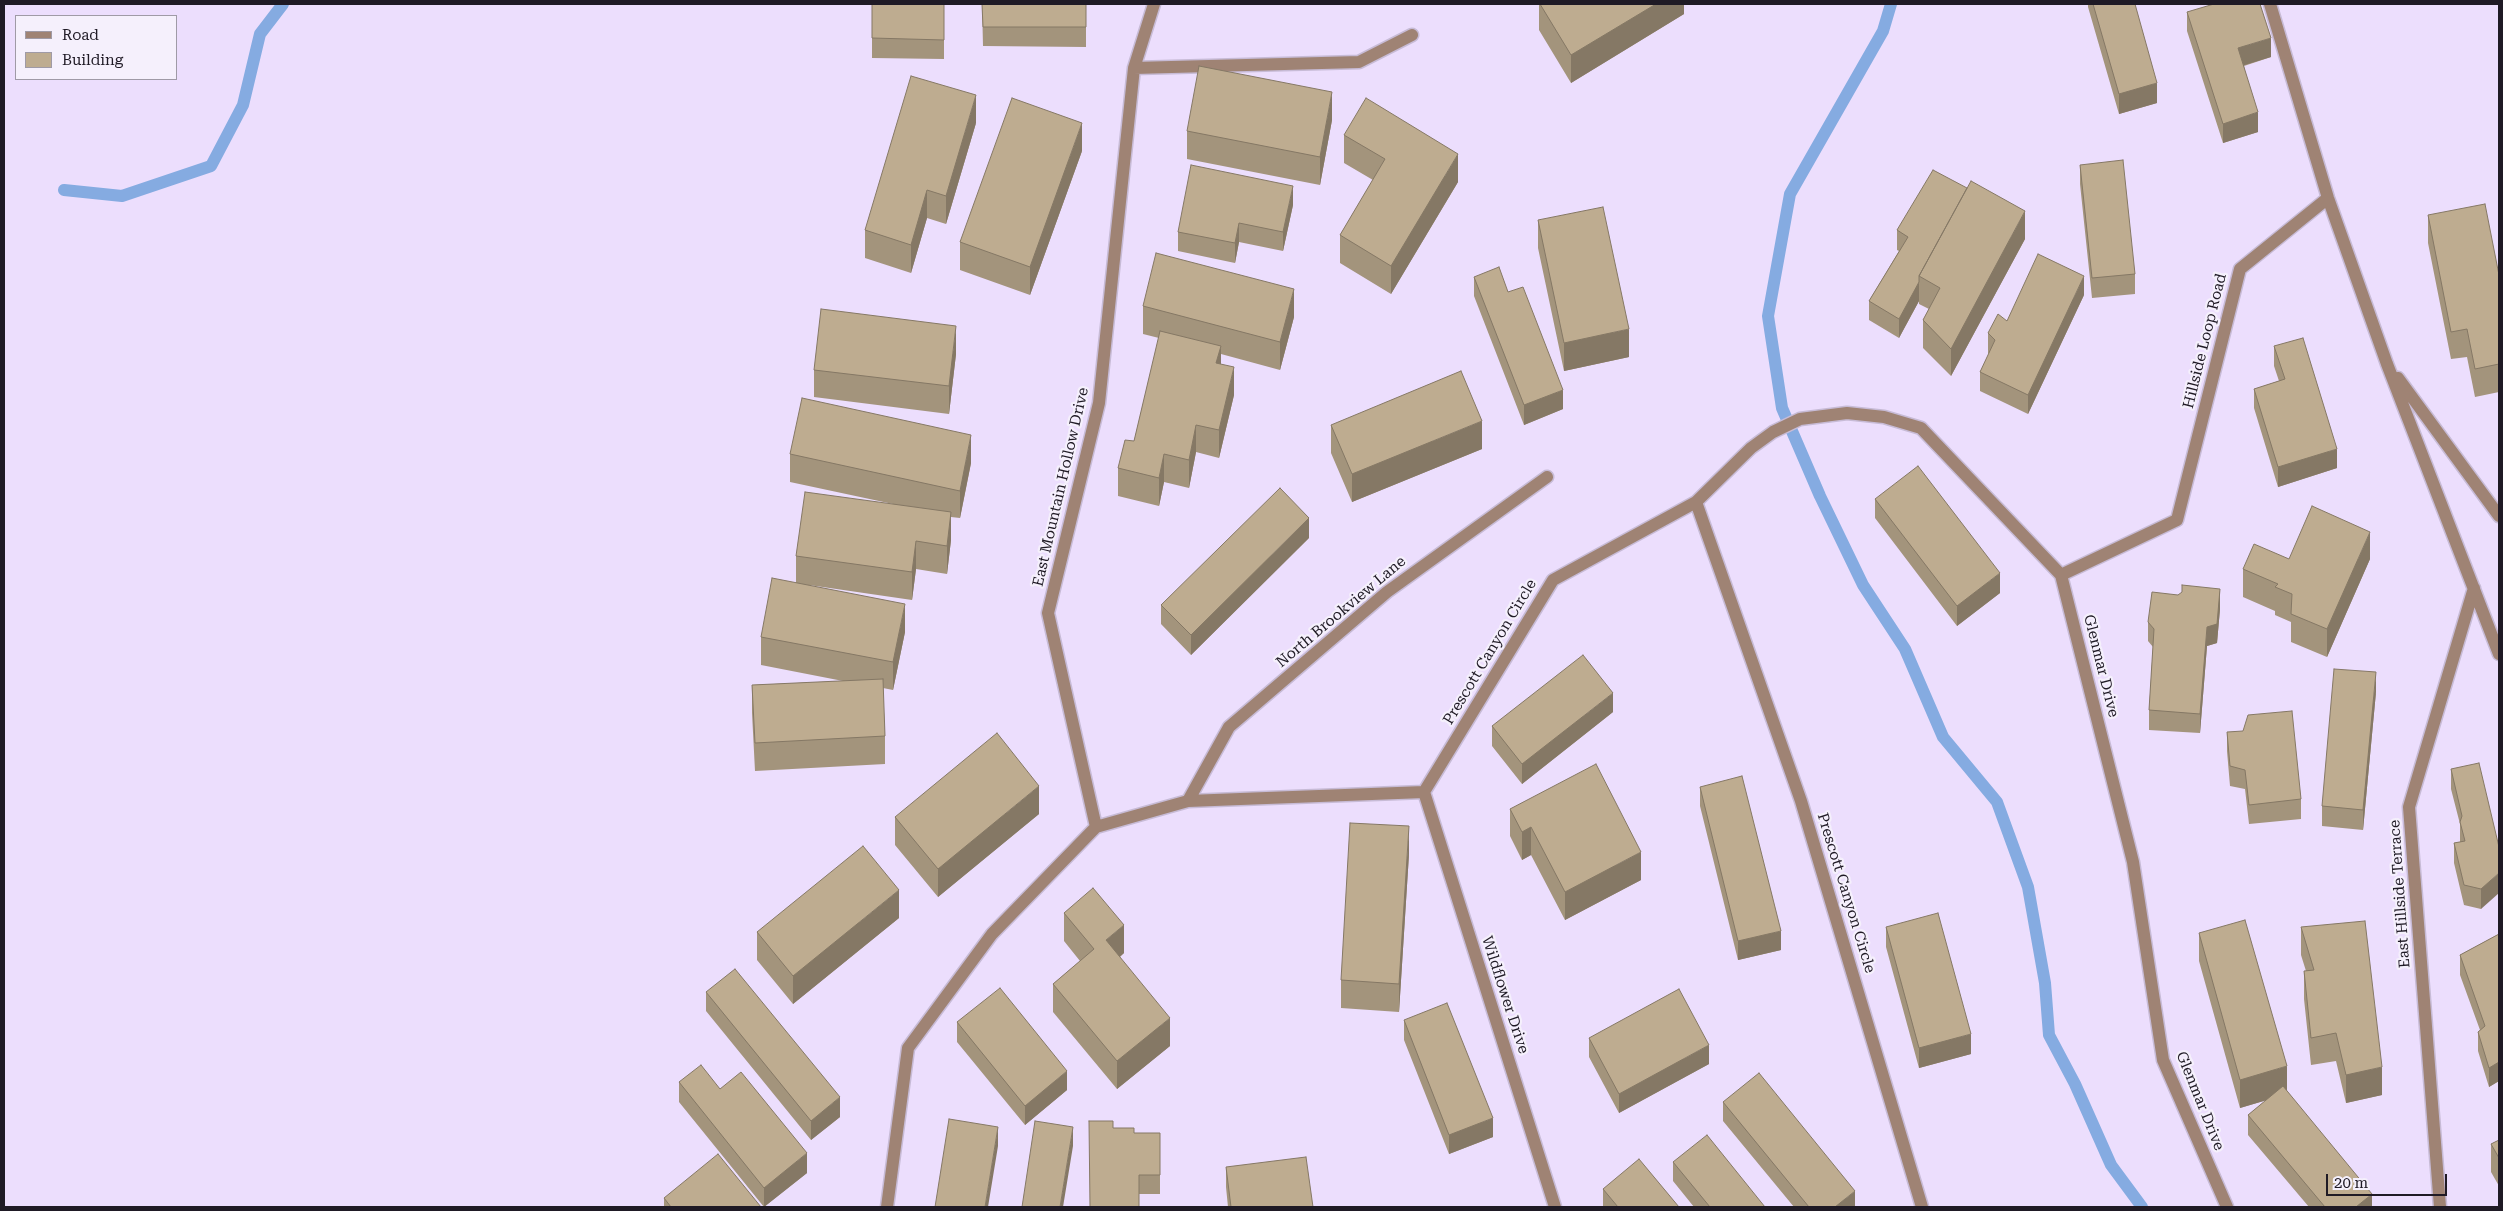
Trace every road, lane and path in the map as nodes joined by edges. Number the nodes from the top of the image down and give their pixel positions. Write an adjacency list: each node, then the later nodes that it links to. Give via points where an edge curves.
1 (1154, 4): 4 (street, East Mountain Hollow Drive)
2 (2270, 4): 5 (street)
3 (1412, 35): 4 (street, via 1358,62)
4 (1134, 68): 15 (street, East Mountain Hollow Drive, via 1099,403 1048,613)
5 (2328, 198): 6 (street); 10 (street, Hillside Loop Road, via 2240,269 2177,520)
6 (2387, 364): 9 (street); 11 (street)
7 (1547, 477): 14 (street, North Brookview Lane, via 1387,592 1229,727)
8 (1696, 502): 10 (street, Glenmar Drive, via 1739,459 1773,432 1800,419 1847,413 1884,417 1921,428); 13 (street, Prescott Canyon Circle, via 1553,580); 18 (street, Prescott Canyon Circle, via 1801,801)
9 (2499, 516)
10 (2061, 575): 19 (street, Glenmar Drive, via 2133,862 2163,1060)
11 (2474, 588): 12 (street); 20 (street, East Hillside Terrace, via 2409,807)
12 (2499, 654)
13 (1424, 792): 14 (street); 17 (street, Wildflower Drive)
14 (1188, 801): 15 (street)
15 (1096, 827): 16 (street, via 992,934 908,1048)
16 (887, 1207)
17 (1555, 1207)
18 (1922, 1207)
19 (2226, 1207)
20 (2440, 1207)

